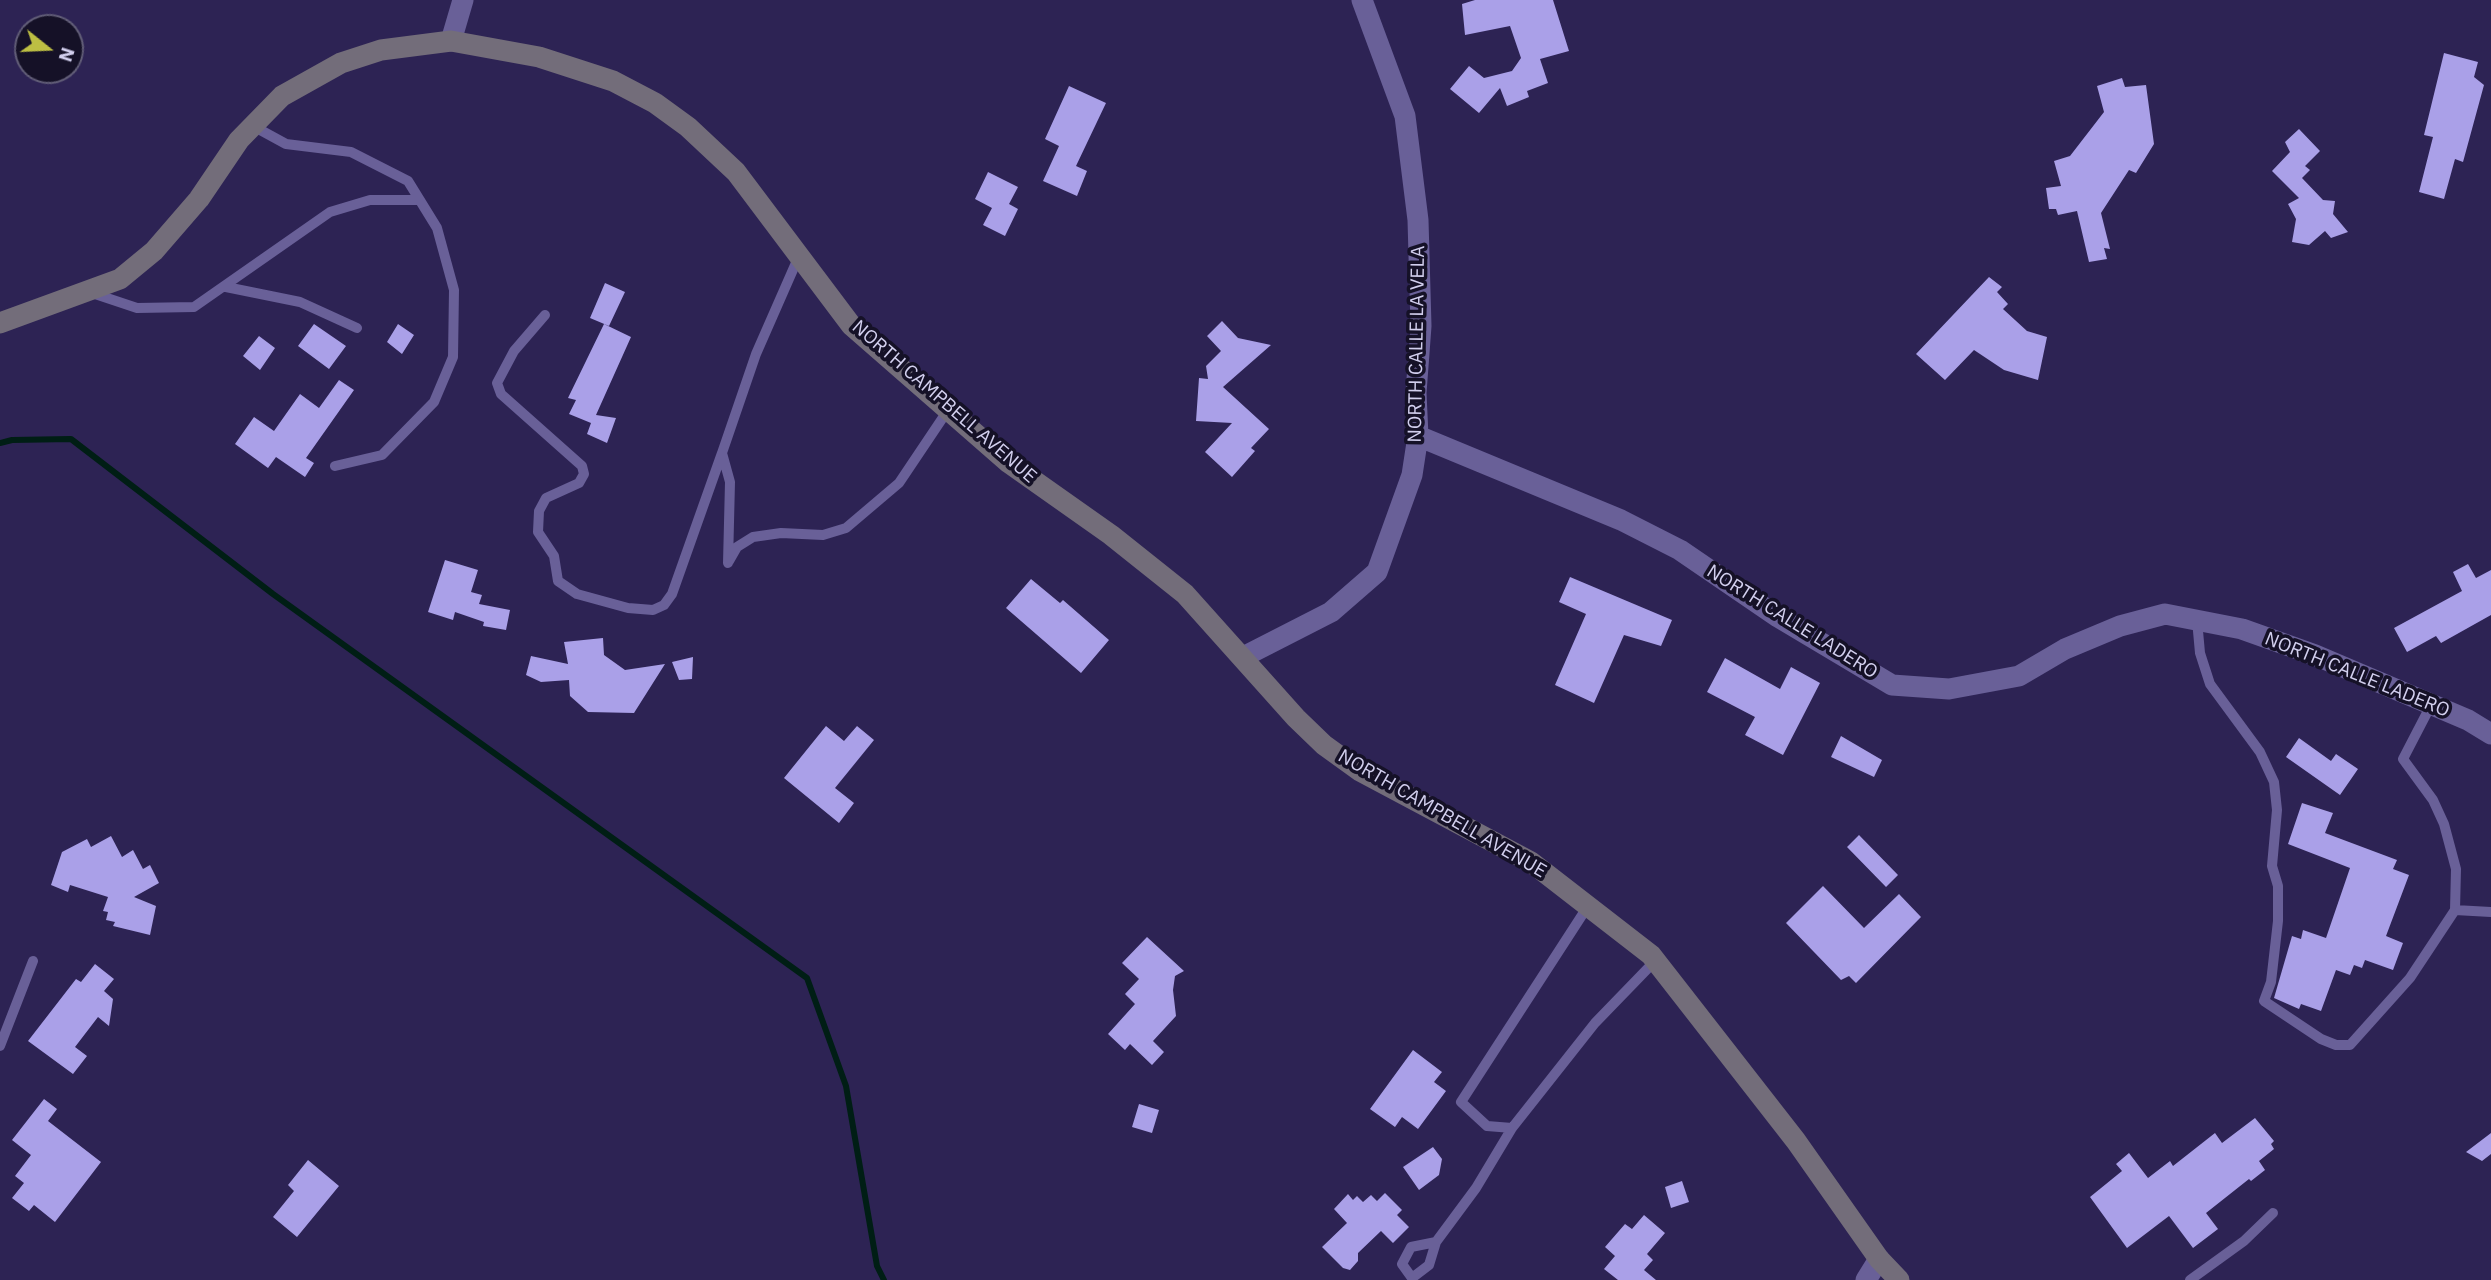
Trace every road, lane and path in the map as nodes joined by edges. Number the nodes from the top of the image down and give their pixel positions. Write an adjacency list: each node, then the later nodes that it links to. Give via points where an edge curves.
1 (463, 0): 3 (street)
2 (1362, 0): 13 (street, NORTH CALLE LA VELA, via 1405,116 1418,220)
3 (451, 41): 4 (main road, NORTH CAMPBELL AVENUE, via 381,50 341,64 282,96); 6 (main road, NORTH CAMPBELL AVENUE, via 539,57 613,81 655,103 736,172)
4 (253, 125): 5 (lane, via 286,144 351,152 408,181); 8 (main road, NORTH CAMPBELL AVENUE, via 200,199 154,251 120,279)
5 (419, 200): 7 (lane, via 370,200 330,212); 15 (lane, via 438,228 454,290 453,357 434,402 382,455)
6 (799, 256): 12 (main road, NORTH CAMPBELL AVENUE, via 851,325); 14 (lane, via 756,354)
7 (226, 287): 8 (lane, via 194,307 138,308); 11 (lane, via 300,302)
8 (86, 292): 10 (main road, NORTH CAMPBELL AVENUE)
9 (545, 315): 14 (lane, via 514,351 497,383 501,394 583,466 579,483 546,499 539,510 538,532 554,556 558,582 577,594 628,608 653,610 664,605 672,594)
10 (0, 323)
11 (357, 328)
12 (948, 410): 14 (lane, via 899,483 846,527 823,535 753,537 737,547 728,563 730,482); 17 (main road, NORTH CAMPBELL AVENUE, via 1009,464 1185,594)
13 (1418, 436): 16 (street, NORTH CALLE LADERO, via 1621,520 1680,550 1892,685 1949,689 1980,685 2019,676 2065,649 2120,626 2165,614); 17 (street, NORTH CALLE LA VELA, via 1412,475 1377,572 1331,612)
14 (722, 453)
15 (335, 466)
16 (2197, 620): 18 (street, NORTH CALLE LADERO, via 2242,629 2303,651); 21 (lane, via 2200,653 2210,684 2253,741 2274,782 2277,810 2272,866 2278,886 2278,921 2271,982 2264,1001 2321,1039 2350,1045 2410,978)
17 (1243, 657): 20 (main road, NORTH CAMPBELL AVENUE, via 1296,718 1351,764 1531,862)
18 (2431, 705): 19 (street, NORTH CALLE LADERO); 21 (lane, via 2403,759 2433,800 2448,836 2455,869)
19 (2491, 734)
20 (1588, 906): 24 (main road, NORTH CAMPBELL AVENUE); 26 (lane, via 1461,1102 1487,1126)
21 (2455, 910): 22 (lane)
22 (2491, 912)
23 (33, 961): 25 (lane)
24 (1656, 961): 26 (lane, via 1595,1023); 29 (main road, NORTH CAMPBELL AVENUE, via 1796,1141)
25 (0, 1046)
26 (1513, 1128): 28 (lane)
27 (2273, 1213): 32 (lane, via 2244,1241)
28 (1436, 1242)
29 (1879, 1259): 30 (street); 31 (main road, NORTH CAMPBELL AVENUE)
30 (1866, 1280)
31 (1899, 1280)
32 (2190, 1280)

